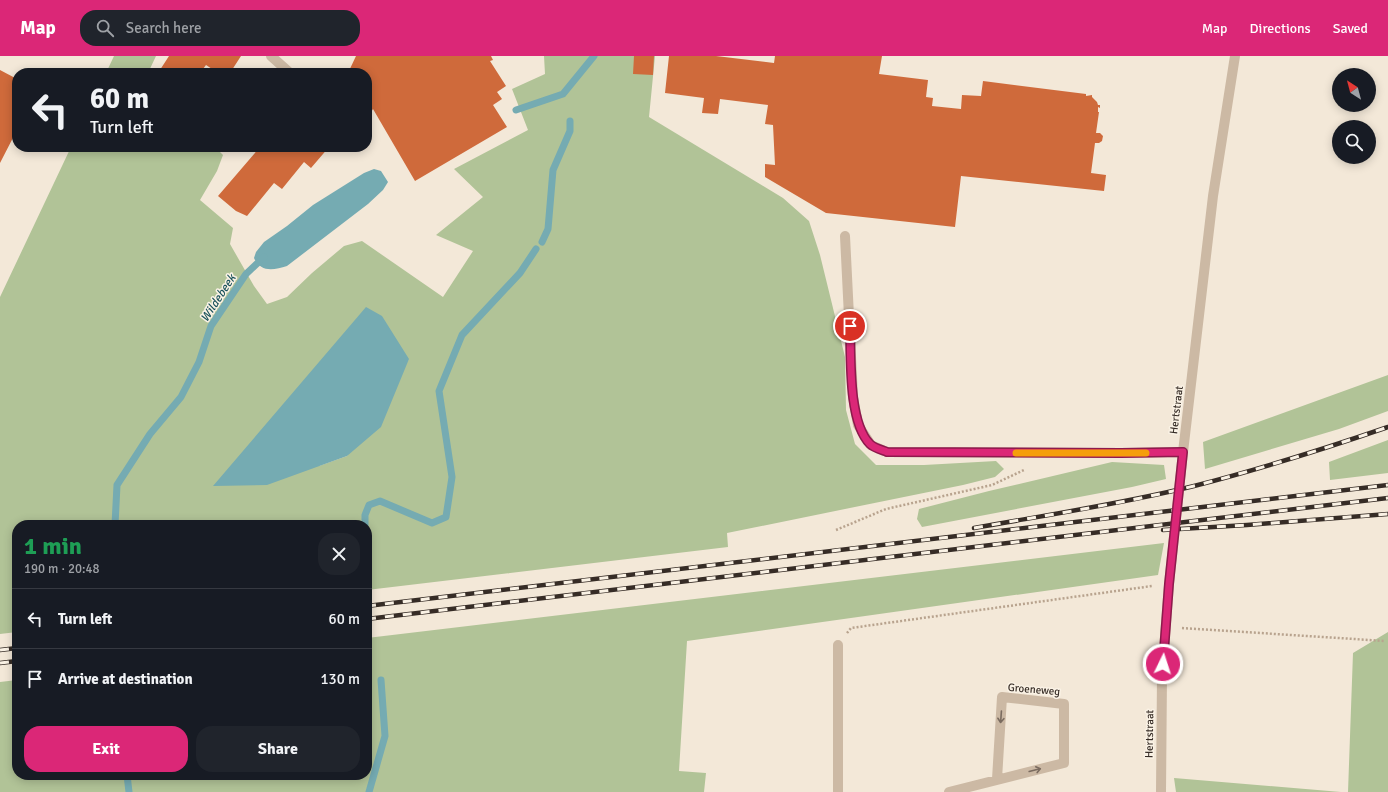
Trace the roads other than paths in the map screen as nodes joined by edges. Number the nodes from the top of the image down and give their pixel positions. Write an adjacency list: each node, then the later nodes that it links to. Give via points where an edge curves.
1 (271, 56): 3 (street)
2 (1235, 56): 5 (street, Hertstraat, via 1213,196)
3 (284, 68)
4 (845, 236): 5 (street, via 853,397 858,425 871,445 887,452)
5 (1183, 452): 10 (street, Hertstraat, via 1162,676)
6 (838, 645): 8 (street)
7 (997, 779): 7 (street, Groeneweg, one-way to 7, via 1064,763 1064,704 1002,696); 9 (street, Groeneweg)
8 (838, 792)
9 (949, 792)
10 (1161, 792)

